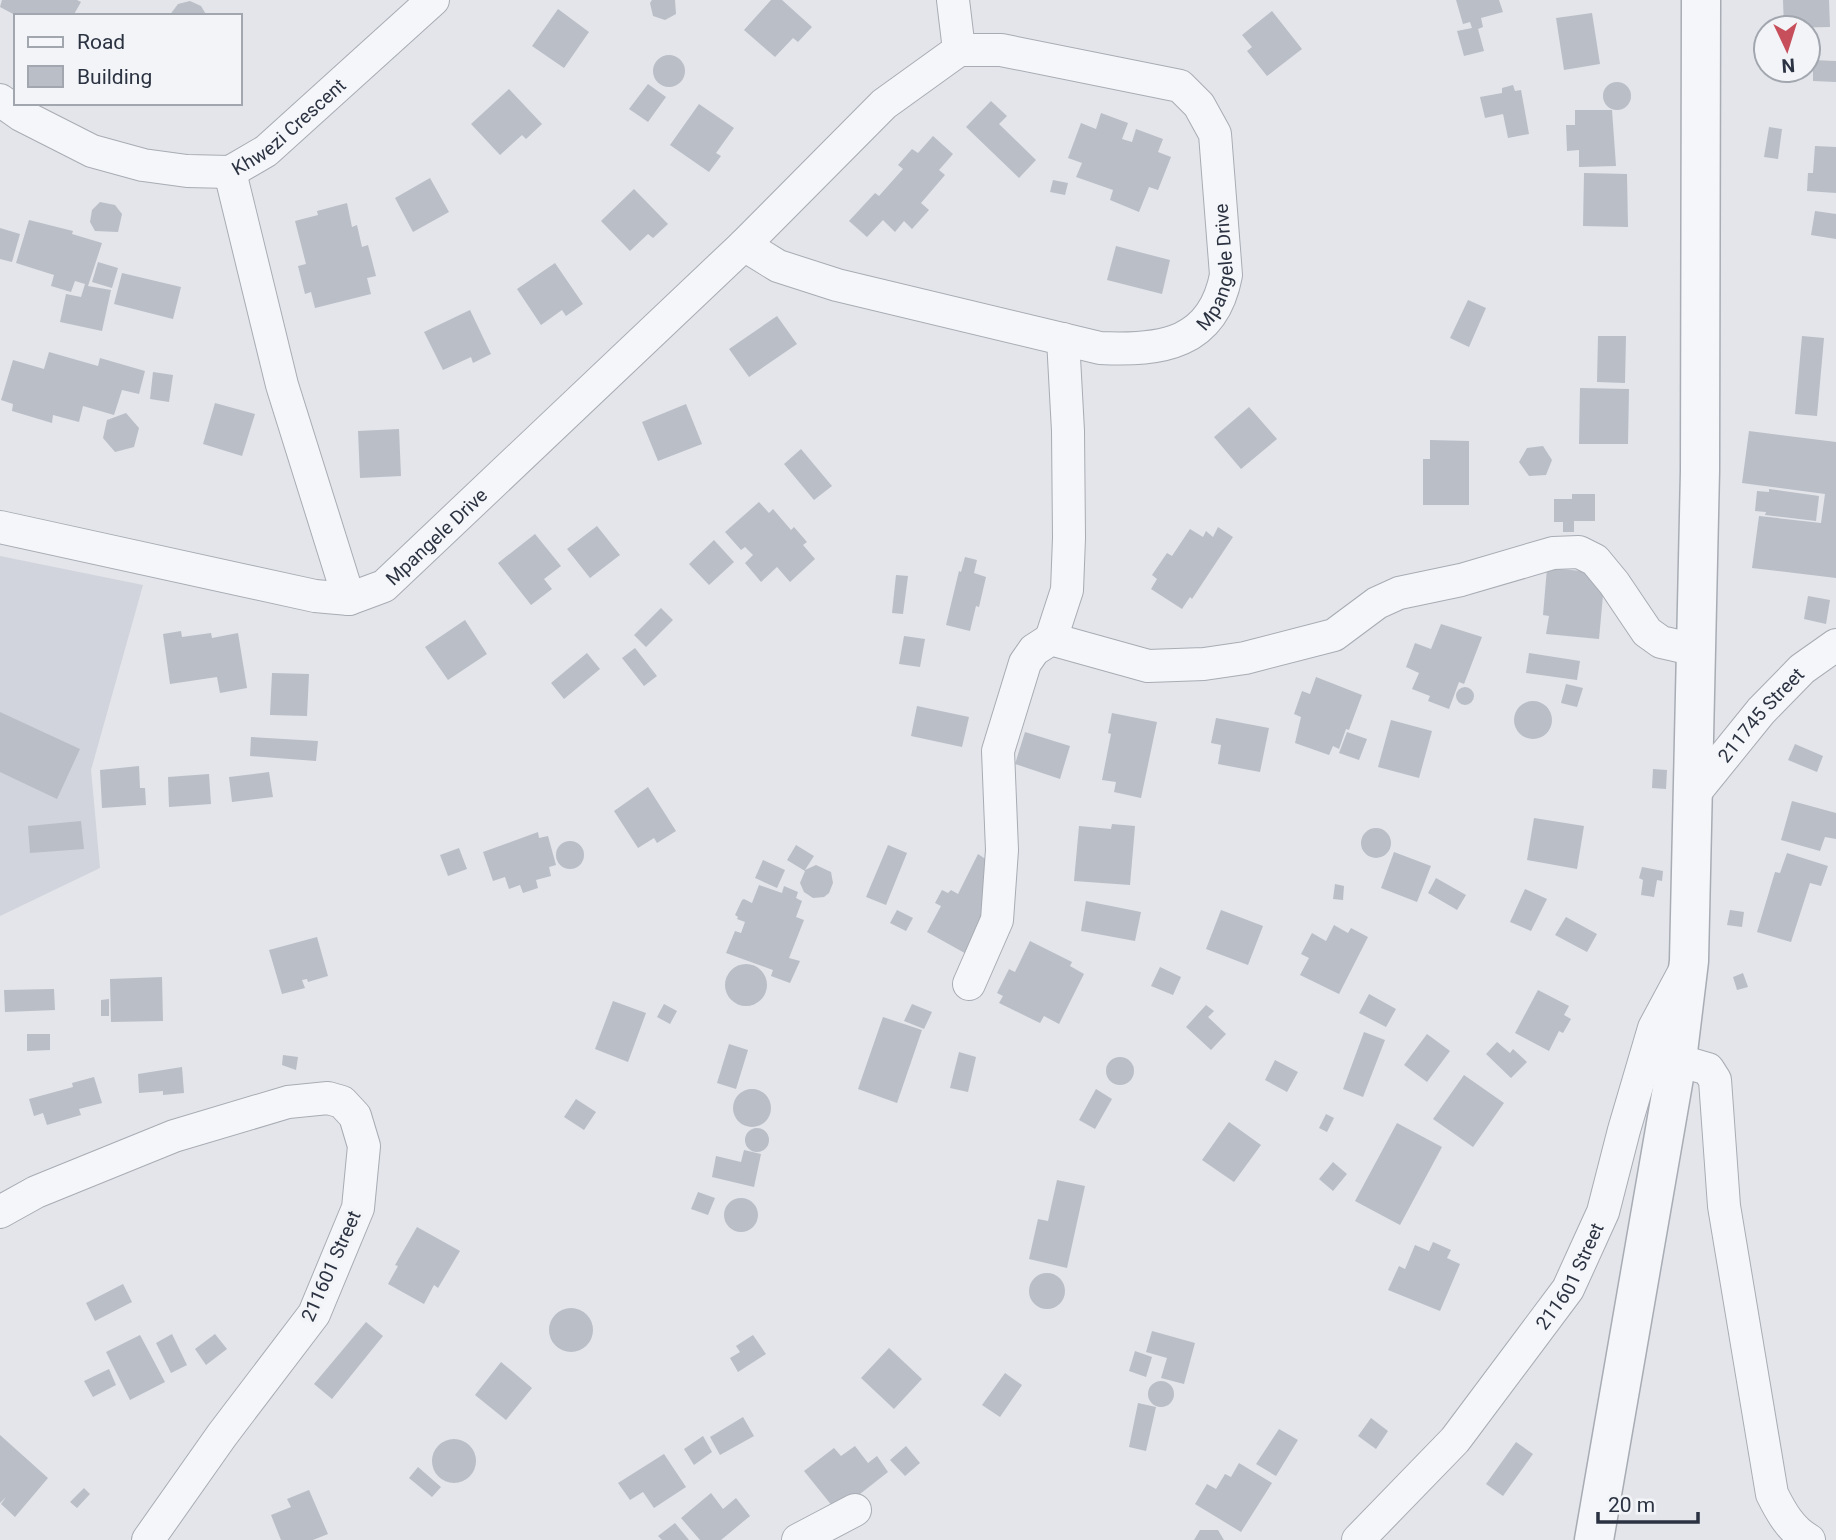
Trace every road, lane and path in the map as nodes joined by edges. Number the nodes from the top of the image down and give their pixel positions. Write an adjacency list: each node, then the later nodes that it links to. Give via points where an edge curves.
1 (433, 0): 6 (street, Khwezi Crescent, via 266,151)
2 (953, 0): 4 (street)
3 (1701, 0): 13 (street)
4 (959, 50): 7 (street, Mpangele Drive, via 884,104); 8 (street, Mpangele Drive, via 1001,50 1180,86 1199,106 1215,134 1226,275 1223,295 1207,321 1178,342 1132,350)
5 (0, 100): 6 (street, Khwezi Crescent, via 92,151 143,165)
6 (230, 172): 10 (street, via 282,385)
7 (744, 246): 8 (street, Mpangele Drive, via 778,266 837,285); 10 (street, Mpangele Drive, via 384,586)
8 (1063, 339): 11 (street, via 1068,431 1067,590)
9 (0, 527): 10 (street, Mpangele Drive, via 315,596)
10 (349, 599)
11 (1051, 639): 13 (street, via 1148,666 1245,658 1334,635 1377,603 1399,593 1553,553 1579,552 1595,560 1647,632 1661,642); 16 (street, via 1025,663 998,751 1002,850 997,920)
12 (1836, 645): 14 (street, 211745 Street, via 1802,669 1761,711)
13 (1696, 650): 14 (street)
14 (1693, 795): 15 (street)
15 (1689, 961): 17 (street); 22 (street, 211601 Street, via 1654,1028 1603,1212 1568,1289 1455,1440)
16 (970, 984)
17 (1677, 1060): 23 (street); 24 (street, via 1709,1069 1716,1080 1724,1206 1772,1494 1798,1534)
18 (0, 1212): 20 (street, 211601 Street, via 36,1192 173,1136 288,1102 328,1098 342,1102 355,1116 364,1146 358,1208 314,1314)
19 (855, 1510): 21 (street)
20 (148, 1540)
21 (798, 1540)
22 (1358, 1540)
23 (1594, 1540)
24 (1809, 1540)

